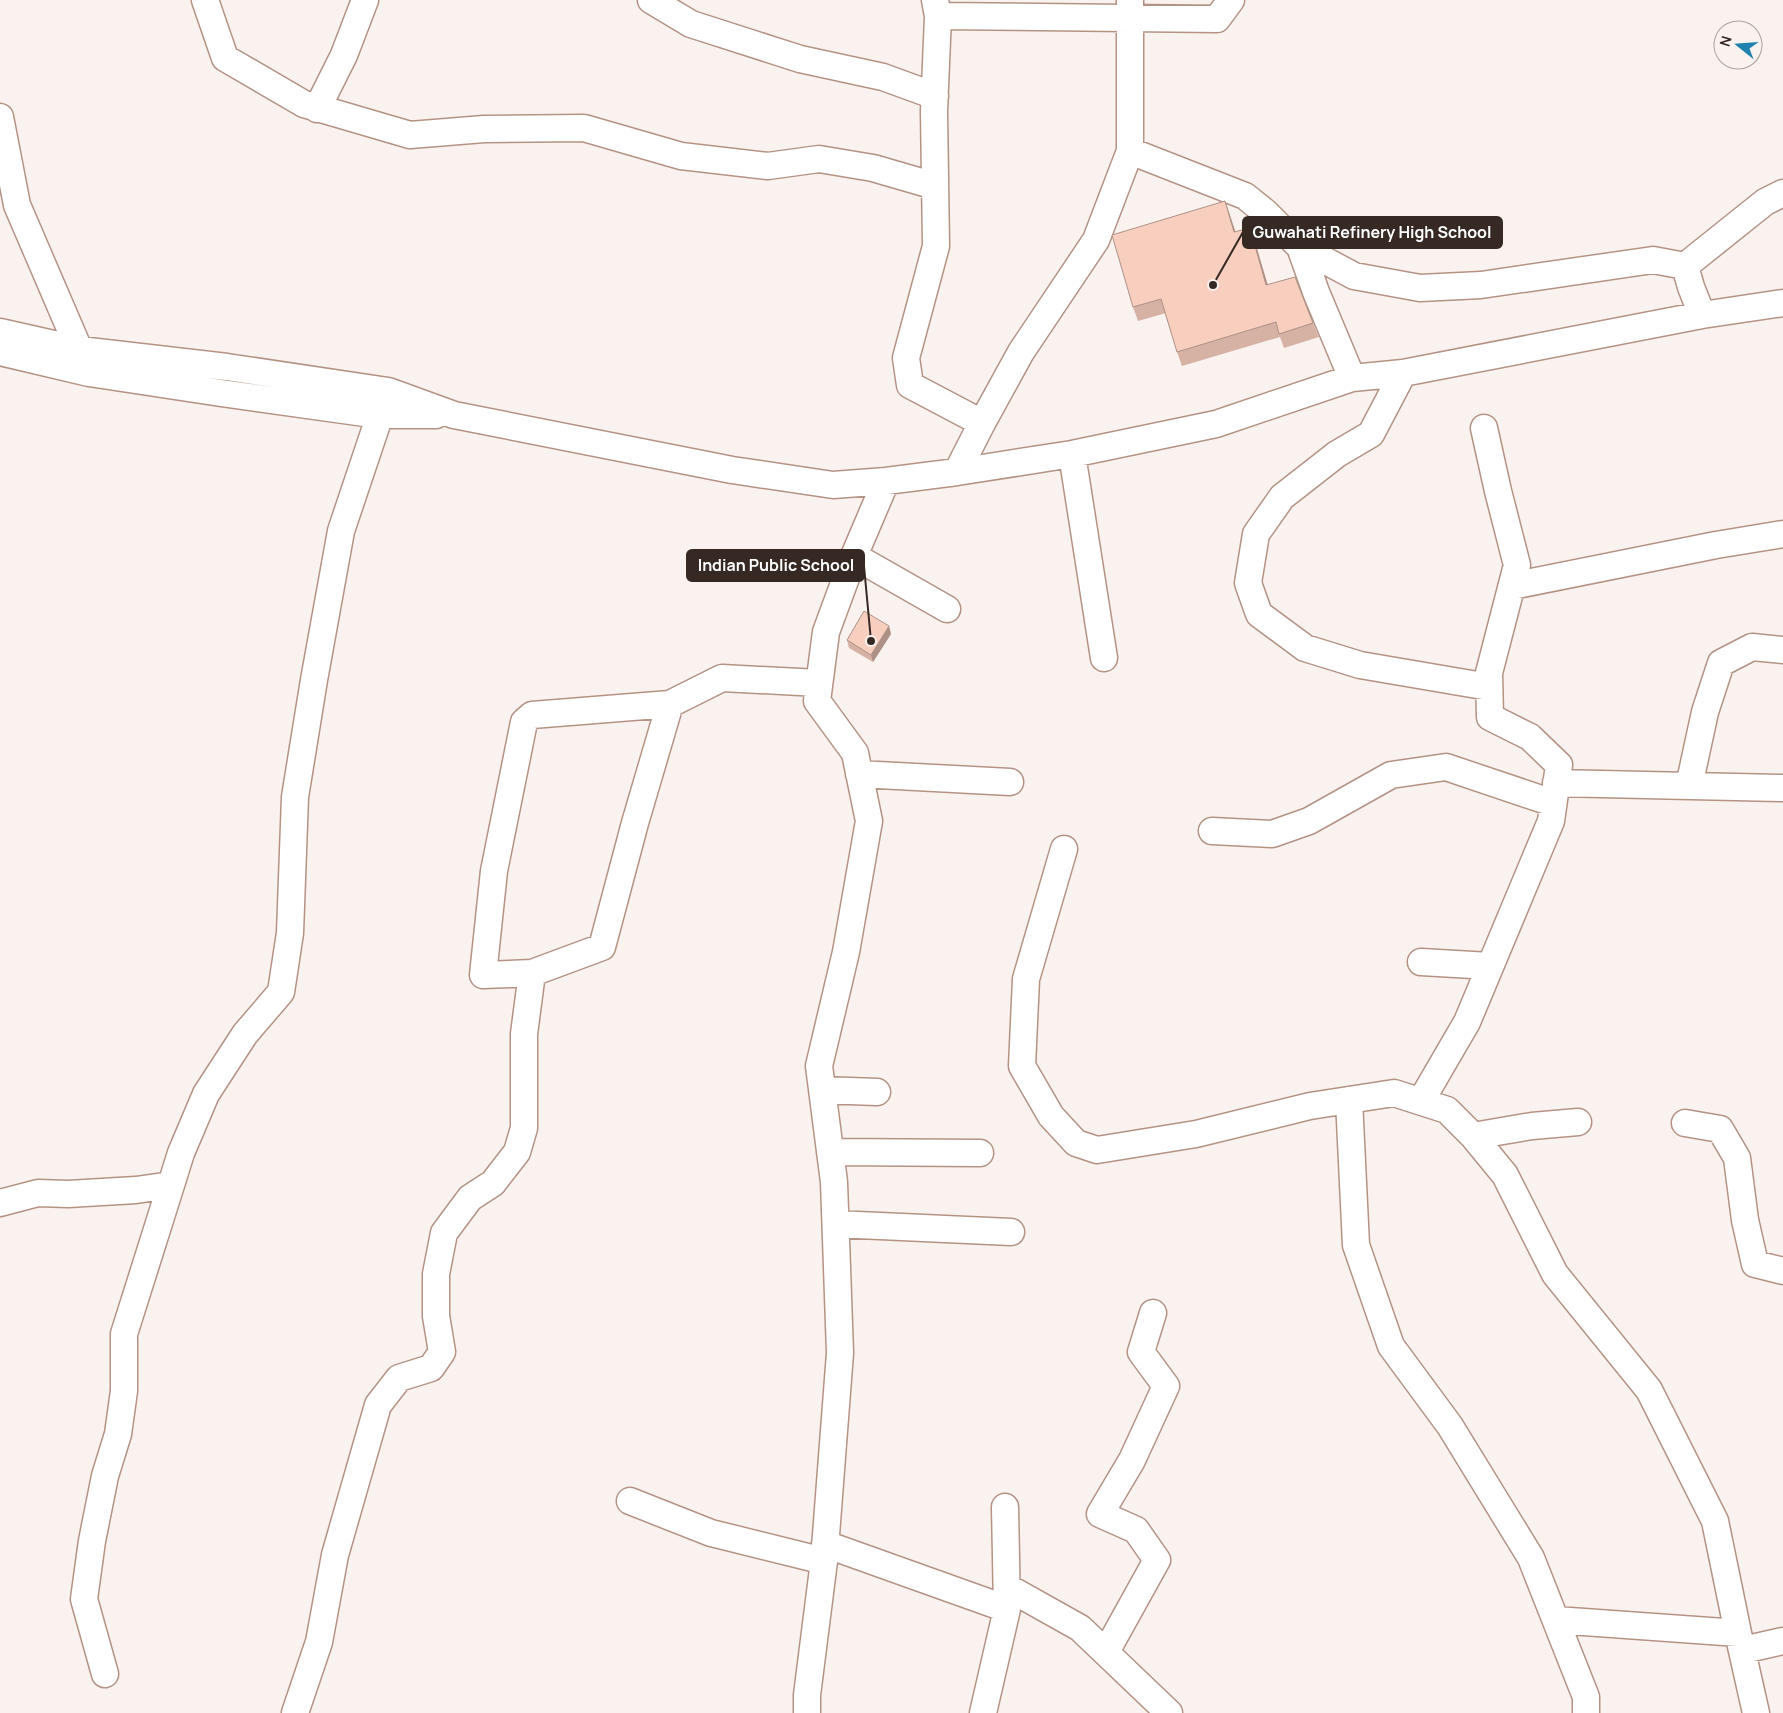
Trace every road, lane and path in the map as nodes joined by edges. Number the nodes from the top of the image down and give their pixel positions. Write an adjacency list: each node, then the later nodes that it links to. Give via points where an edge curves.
1 (205, 0): 8 (street, via 225,58)
2 (365, 0): 8 (street, via 344,55)
3 (651, 0): 7 (street, via 691,24 800,59 883,77)
4 (1231, 0): 6 (street, via 1217,18)
5 (937, 8): 6 (street); 7 (street)
6 (1130, 9): 10 (street)
7 (935, 96): 11 (street)
8 (317, 109): 11 (street, via 410,135 484,129 584,128 681,156 768,166 819,159 873,168)
9 (0, 117): 19 (street, via 17,205)
10 (1130, 151): 13 (street, via 1245,196); 23 (street, via 1096,240 1021,352)
11 (935, 186): 23 (street, via 936,246 906,358 910,385)
12 (1783, 194): 14 (street, via 1765,202)
13 (1300, 247): 14 (street, via 1354,276 1420,288 1481,285 1653,260); 21 (street)
14 (1685, 266): 16 (street)
15 (1783, 303): 16 (street)
16 (1702, 316): 20 (street)
17 (0, 332): 19 (street)
18 (0, 352): 19 (street)
19 (84, 362): 22 (street, via 227,367)
20 (1403, 373): 21 (street); 35 (street, via 1370,434 1337,454 1282,497 1256,534 1248,583 1258,614 1305,648 1360,665)
21 (1352, 378): 25 (street, via 1216,424)
22 (383, 403): 27 (street, via 732,470 833,485); 56 (street, via 342,531 314,680 295,797 290,933 281,992 245,1034 206,1094)
23 (982, 423): 26 (street)
24 (1484, 428): 30 (street, via 1517,565)
25 (1072, 454): 26 (street); 33 (street)
26 (957, 472): 27 (street)
27 (886, 481): 29 (street)
28 (1783, 534): 30 (street, via 1716,544)
29 (854, 556): 31 (street); 34 (street, via 826,632)
30 (1512, 586): 35 (street, via 1489,673)
31 (947, 609)
32 (1783, 650): 39 (street, via 1752,646 1720,663 1705,712)
33 (1104, 658)
34 (819, 683): 36 (street, via 722,678); 37 (street, via 817,701 855,753)
35 (1489, 687): 41 (street, via 1490,717 1530,738 1559,765)
36 (670, 704): 46 (street, via 602,947); 46 (street, via 532,714 524,722 494,871 483,975)
37 (859, 774): 38 (street); 47 (street, via 869,821 846,952 819,1066)
38 (1010, 782)
39 (1689, 786): 40 (street); 41 (street)
40 (1783, 788)
41 (1555, 793): 42 (street, via 1446,767 1391,775 1310,821 1272,834); 45 (street, via 1551,821)
42 (1212, 831)
43 (1064, 849): 49 (street, via 1026,979 1022,1066 1051,1116 1076,1143 1097,1150 1196,1134 1310,1106)
44 (1421, 962): 45 (street)
45 (1490, 966): 50 (street, via 1467,1022)
46 (532, 973): 71 (street, via 524,1034 524,1128 517,1152 493,1183 470,1198 444,1233 436,1274 436,1316 442,1352 431,1368 399,1378 378,1405 335,1555 319,1642)
47 (822, 1090): 48 (street); 54 (street)
48 (877, 1092)
49 (1349, 1100): 50 (street, via 1394,1093); 66 (street, via 1356,1245 1391,1346 1450,1426 1531,1558)
50 (1421, 1102): 53 (street, via 1448,1110)
51 (1578, 1122): 53 (street)
52 (1685, 1123): 60 (street, via 1720,1129 1737,1158 1755,1264)
53 (1473, 1136): 68 (street, via 1505,1175 1555,1274 1649,1390 1714,1521)
54 (830, 1152): 55 (street); 58 (street)
55 (980, 1153)
56 (171, 1185): 57 (street, via 68,1194 38,1193); 70 (street, via 124,1334 124,1391 118,1434 105,1476 84,1599)
57 (0, 1203)
58 (836, 1224): 59 (street); 64 (street, via 840,1353)
59 (1011, 1232)
60 (1783, 1271)
61 (1153, 1313): 69 (street, via 1141,1352 1166,1386 1132,1460 1100,1514 1136,1530 1157,1560)
62 (630, 1501): 64 (street, via 711,1533)
63 (1005, 1507): 65 (street)
64 (825, 1552): 65 (street); 72 (street)
65 (1007, 1598): 69 (street, via 1080,1628); 73 (street)
66 (1556, 1620): 68 (street); 75 (street, via 1586,1697)
67 (1783, 1641): 68 (street)
68 (1740, 1642): 76 (street)
69 (1106, 1652): 74 (street)
70 (105, 1674)
71 (295, 1713)
72 (807, 1713)
73 (983, 1713)
74 (1169, 1713)
75 (1586, 1713)
76 (1756, 1713)

